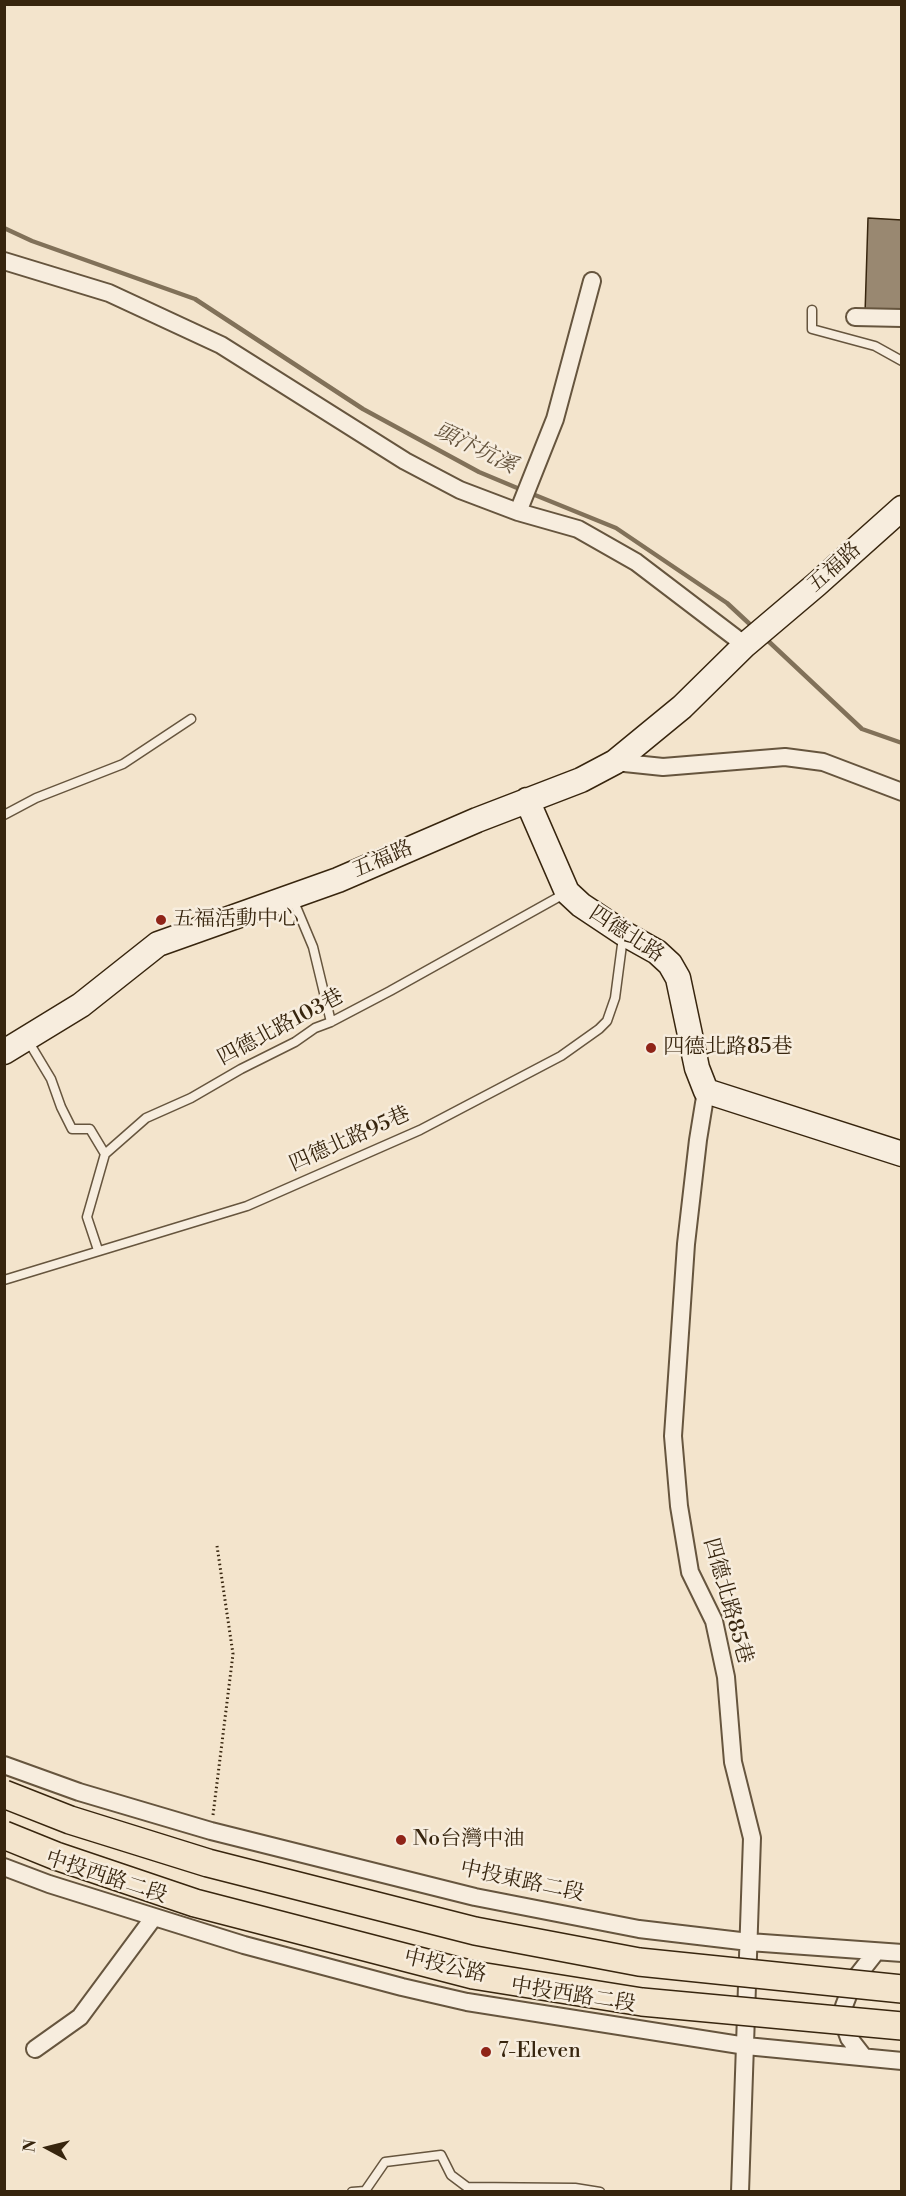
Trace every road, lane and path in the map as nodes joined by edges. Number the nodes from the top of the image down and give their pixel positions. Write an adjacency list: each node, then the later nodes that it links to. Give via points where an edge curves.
1 (4, 261): 8 (street, via 109,293 221,345 405,461 460,490)
2 (592, 281): 8 (street, via 555,419)
3 (812, 310): 6 (lane, via 812,329 875,346)
4 (855, 317): 5 (street)
5 (902, 318)
6 (902, 361)
7 (902, 508): 9 (street, 五福路)
8 (518, 512): 9 (street, via 578,529 636,562)
9 (745, 645): 11 (street, 五福路, via 682,707)
10 (191, 719): 14 (lane, via 123,764 36,798)
11 (615, 762): 12 (street, via 663,767 784,757 824,762); 13 (street, 五福路, via 581,780)
12 (902, 792)
13 (527, 800): 15 (street, 四德北路); 16 (street, 五福路)
14 (4, 815)
15 (567, 892): 17 (street, 四德北路); 18 (lane, 四德北路103巷)
16 (291, 897): 18 (lane, via 313,947); 19 (street, 五福路, via 158,944 81,1005)
17 (623, 933): 21 (street, 四德北路, via 657,951 678,978 697,1068); 24 (lane, 四德北路95巷, via 615,998 607,1021 561,1056 420,1130 247,1206)
18 (331, 1022): 22 (lane, 四德北路103巷, via 146,1118)
19 (27, 1038): 20 (street, 五福路); 22 (lane, via 51,1079 72,1129 90,1130)
20 (5, 1051)
21 (706, 1091): 23 (street); 33 (street, 四德北路85巷, via 686,1244 673,1436 690,1572 714,1621 726,1677 733,1762 752,1838)
22 (105, 1154): 24 (lane, via 87,1217)
23 (902, 1154)
24 (98, 1250): 25 (lane, 四德北路95巷)
25 (4, 1280)
26 (217, 1546): 29 (path, via 233,1654)
27 (4, 1765): 29 (street, 中投東路二段)
28 (4, 1794): 36 (main road, 中投公路, bridge, via 70,1820 208,1863 475,1930 639,1962)
29 (211, 1831): 33 (street, 中投東路二段, via 475,1897 639,1929)
30 (4, 1835): 37 (main road, 中投公路, bridge, via 56,1857 195,1903 473,1975 642,2002)
31 (4, 1866): 32 (street, 中投西路二段)
32 (154, 1917): 38 (street, 中投西路二段, via 325,1967 467,2002); 39 (street, via 80,2017)
33 (748, 1942): 34 (street, 中投東路二段); 38 (street, 四德北路85巷)
34 (876, 1952): 35 (street, 中投東路二段); 40 (street, via 854,1980 844,2006 849,2038)
35 (902, 1953)
36 (902, 1989)
37 (902, 2026)
38 (746, 2046): 40 (street, 中投西路二段); 45 (street, 四德北路85巷)
39 (35, 2049)
40 (863, 2056): 41 (street, 中投西路二段)
41 (902, 2061)
42 (575, 2190): 43 (lane, via 467,2187 451,2175 441,2155 385,2162 365,2191); 44 (lane)
43 (352, 2192)
44 (600, 2192)
45 (740, 2192)

